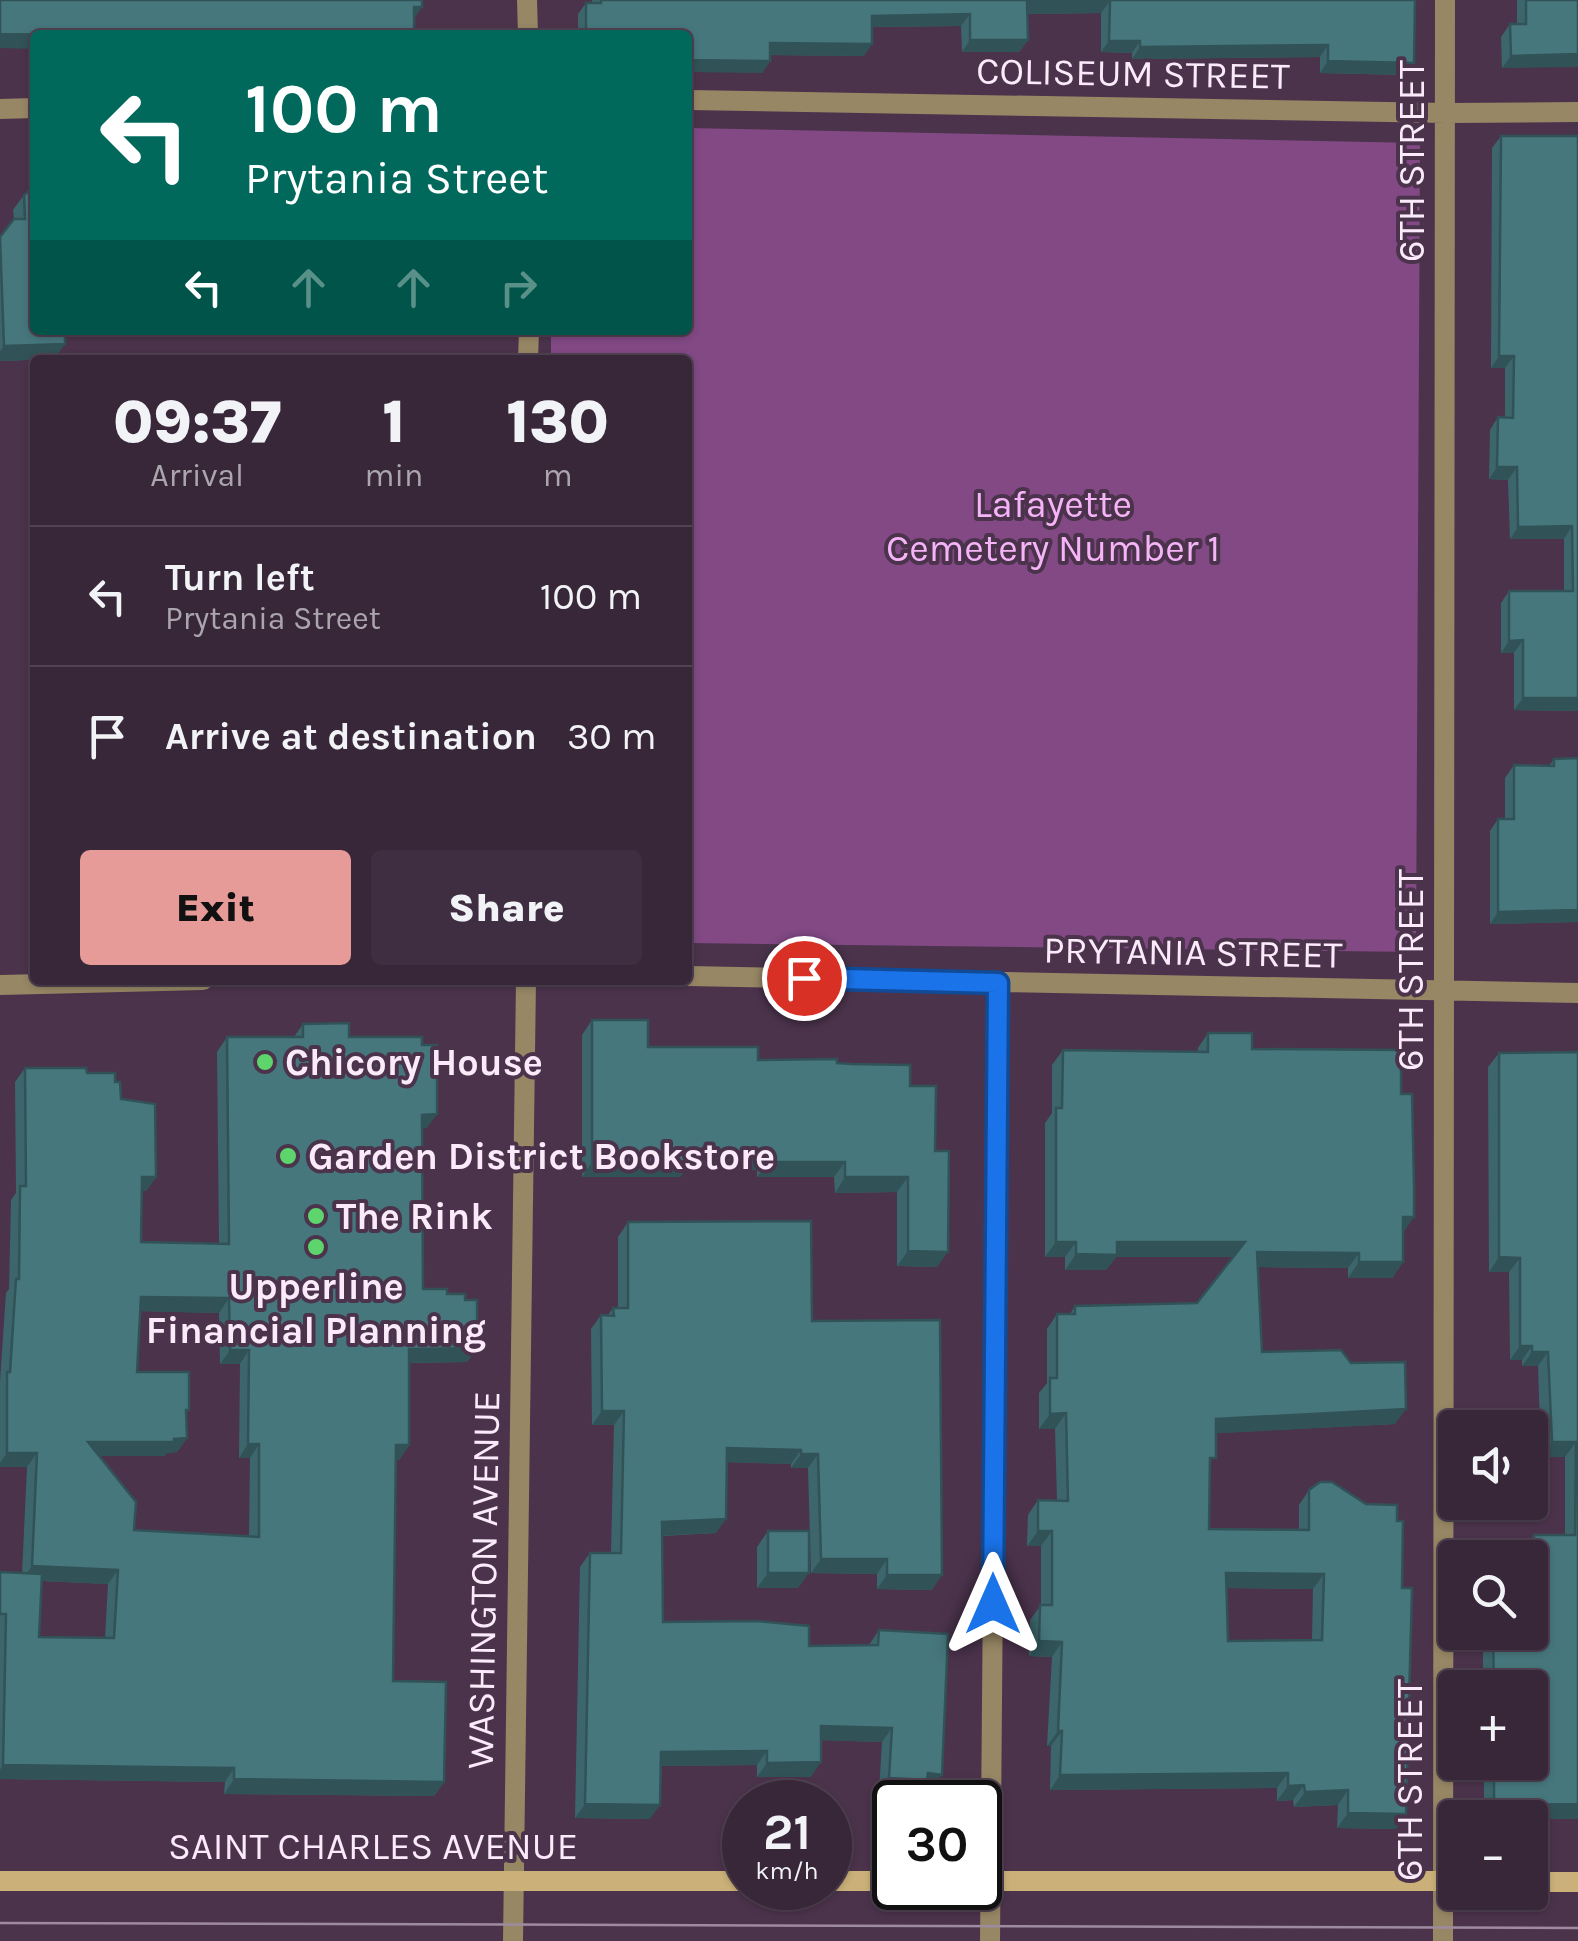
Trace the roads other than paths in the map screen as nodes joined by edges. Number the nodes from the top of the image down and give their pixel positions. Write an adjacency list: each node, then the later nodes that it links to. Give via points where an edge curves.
1 (527, 0): 3 (street)
2 (1445, 0): 8 (street, 6TH STREET)
3 (528, 30)
4 (692, 100): 8 (street, COLISEUM STREET)
5 (30, 108): 6 (street)
6 (0, 109)
7 (1578, 112): 8 (street, COLISEUM STREET)
8 (1446, 113): 14 (street, 6TH STREET)
9 (692, 976): 10 (street, PRYTANIA STREET)
10 (998, 983): 14 (street, PRYTANIA STREET); 16 (street)
11 (30, 984): 12 (street)
12 (0, 985)
13 (526, 985): 19 (street, WASHINGTON AVENUE)
14 (1445, 993): 15 (street, PRYTANIA STREET); 17 (street, 6TH STREET)
15 (1578, 993)
16 (987, 1780)
17 (1450, 1800)
18 (0, 1881): 19 (main road, SAINT CHARLES AVENUE)
19 (514, 1881): 20 (main road, SAINT CHARLES AVENUE); 27 (street, WASHINGTON AVENUE)
20 (722, 1881)
21 (1002, 1881): 22 (main road)
22 (1438, 1882)
23 (1548, 1882): 24 (main road)
24 (1578, 1882)
25 (988, 1910): 28 (street)
26 (1447, 1910): 29 (street, 6TH STREET)
27 (513, 1941)
28 (990, 1941)
29 (1443, 1941)

